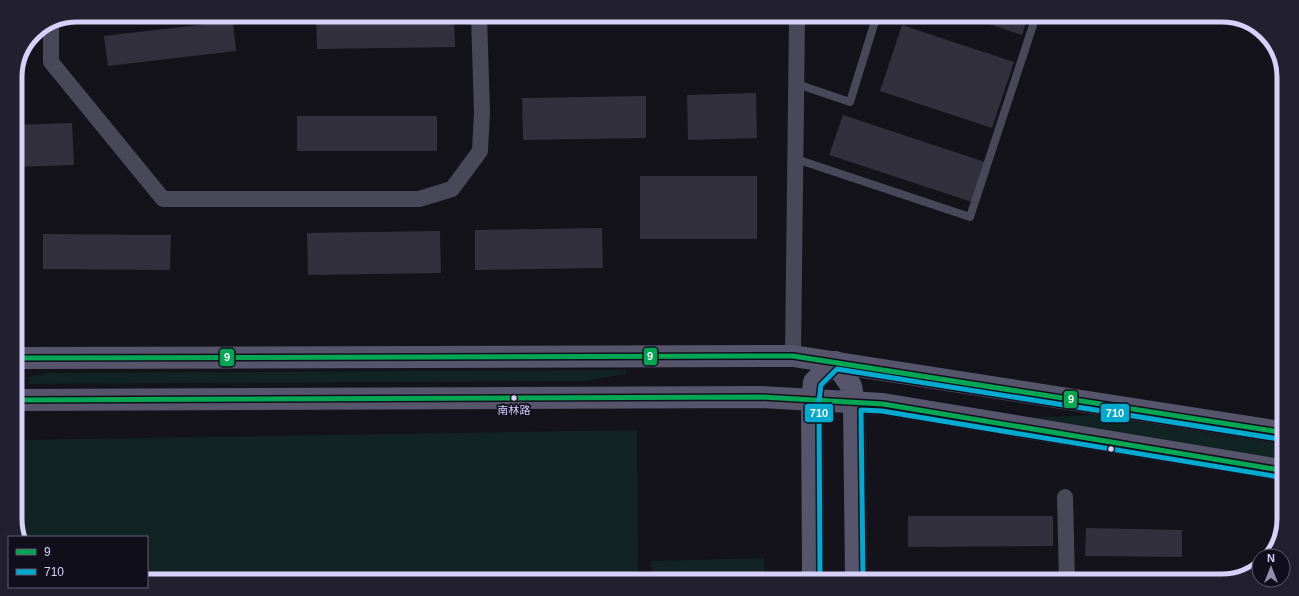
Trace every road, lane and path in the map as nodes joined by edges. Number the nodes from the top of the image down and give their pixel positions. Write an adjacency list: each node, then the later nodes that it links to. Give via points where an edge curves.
1 (479, 22): 5 (street, via 482,112 480,151 452,189 419,199 163,199 51,62)
2 (797, 22): 6 (street)
3 (875, 22): 6 (lane, via 850,102)
4 (1034, 22): 7 (lane, via 970,217)
5 (51, 29)
6 (796, 84): 7 (street)
7 (796, 158): 8 (street)
8 (794, 356): 9 (street); 10 (street)
9 (22, 358)
10 (835, 362): 12 (street, via 814,382); 13 (street, via 851,386); 14 (street)
11 (22, 400): 12 (street, via 761,397)
12 (812, 401): 13 (street); 17 (street)
13 (854, 403): 15 (street, via 883,404); 18 (street)
14 (1277, 432)
15 (1277, 470)
16 (1065, 497): 19 (street)
17 (814, 574)
18 (856, 574)
19 (1068, 574)

